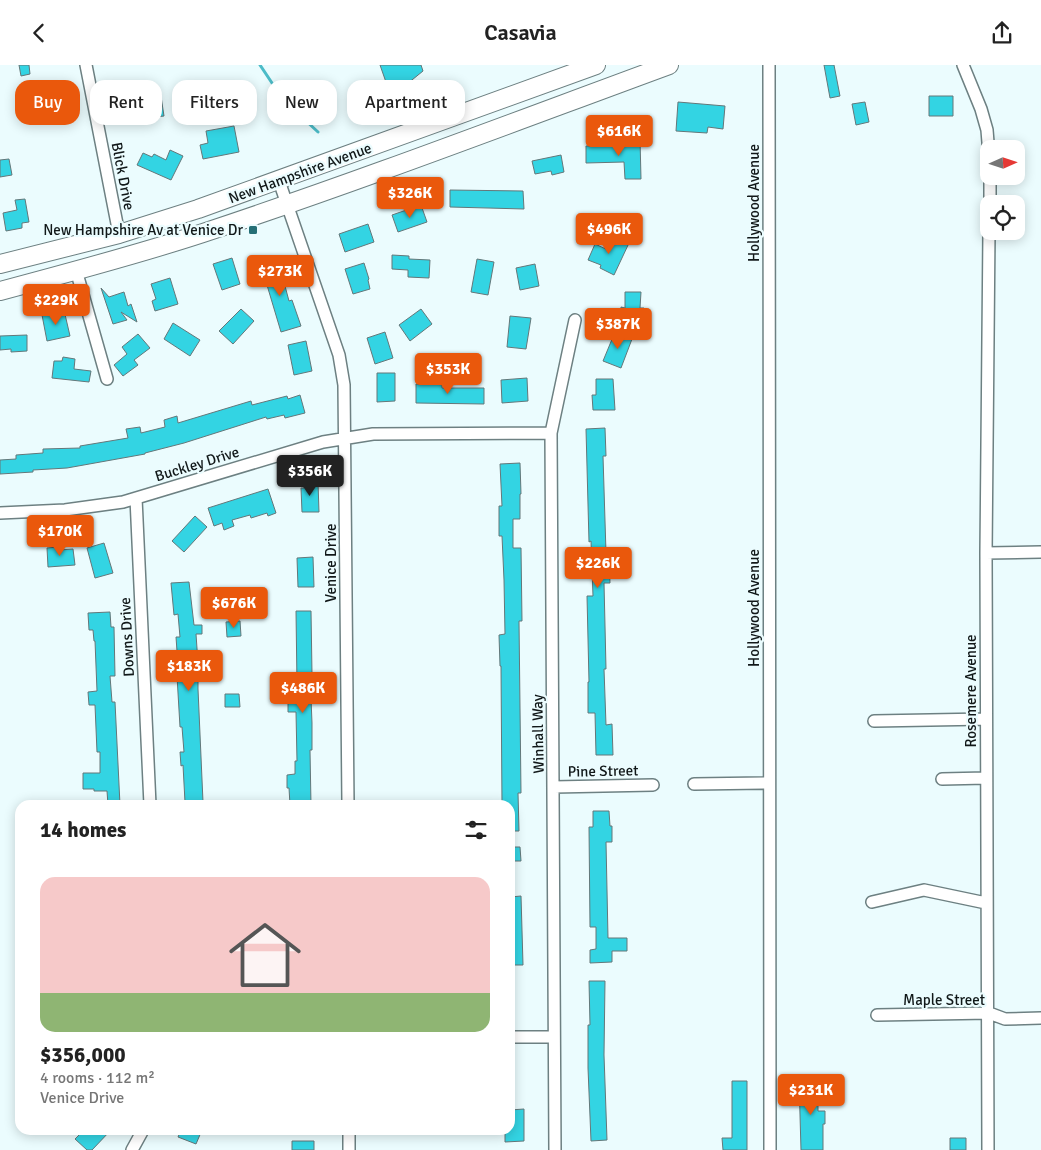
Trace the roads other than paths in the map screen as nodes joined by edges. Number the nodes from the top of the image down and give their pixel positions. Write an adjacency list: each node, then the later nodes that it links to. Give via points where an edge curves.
1 (86, 65): 9 (street, Blick Drive)
2 (596, 65): 7 (main road, New Hampshire Avenue)
3 (669, 65): 8 (main road, New Hampshire Avenue)
4 (769, 65): 26 (street, Hollywood Avenue)
5 (963, 65): 6 (street, via 981,109)
6 (988, 140)
7 (279, 181): 8 (street, Venice Drive); 9 (main road, New Hampshire Avenue)
8 (287, 203): 12 (main road, New Hampshire Avenue, via 194,236); 17 (street, Venice Drive, via 339,355 344,385)
9 (119, 234): 11 (main road, New Hampshire Avenue)
10 (989, 240): 21 (street, Rosemere Avenue)
11 (0, 264)
12 (76, 271): 13 (main road, New Hampshire Avenue); 15 (street)
13 (0, 291)
14 (575, 320): 16 (street, Winhall Way)
15 (107, 379)
16 (551, 433): 17 (street, Buckley Drive); 29 (street, Winhall Way)
17 (345, 437): 18 (street, Buckley Drive); 31 (street, Venice Drive)
18 (136, 499): 19 (street, Buckley Drive, via 65,510); 30 (street, Downs Drive)
19 (0, 513)
20 (1041, 552): 21 (street)
21 (986, 553): 22 (street, Rosemere Avenue)
22 (986, 719): 23 (street); 24 (street, Rosemere Avenue)
23 (874, 721)
24 (986, 778): 25 (street); 33 (street, Rosemere Avenue)
25 (942, 779)
26 (769, 783): 27 (street); 44 (street, Hollywood Avenue)
27 (694, 784)
28 (653, 785): 29 (street, Pine Street)
29 (554, 787): 38 (street, Winhall Way)
30 (150, 800)
31 (348, 800)
32 (872, 902): 33 (street, via 924,889)
33 (986, 903): 34 (street, Rosemere Avenue)
34 (989, 1013): 35 (street, Maple Street); 36 (street, Maple Street, via 1005,1019); 45 (street, Rosemere Avenue)
35 (877, 1015)
36 (1041, 1018)
37 (515, 1037): 38 (street)
38 (554, 1037): 43 (street, Winhall Way)
39 (140, 1135): 41 (street)
40 (349, 1135): 42 (street)
41 (132, 1150)
42 (349, 1150)
43 (555, 1150)
44 (770, 1150)
45 (988, 1150)

